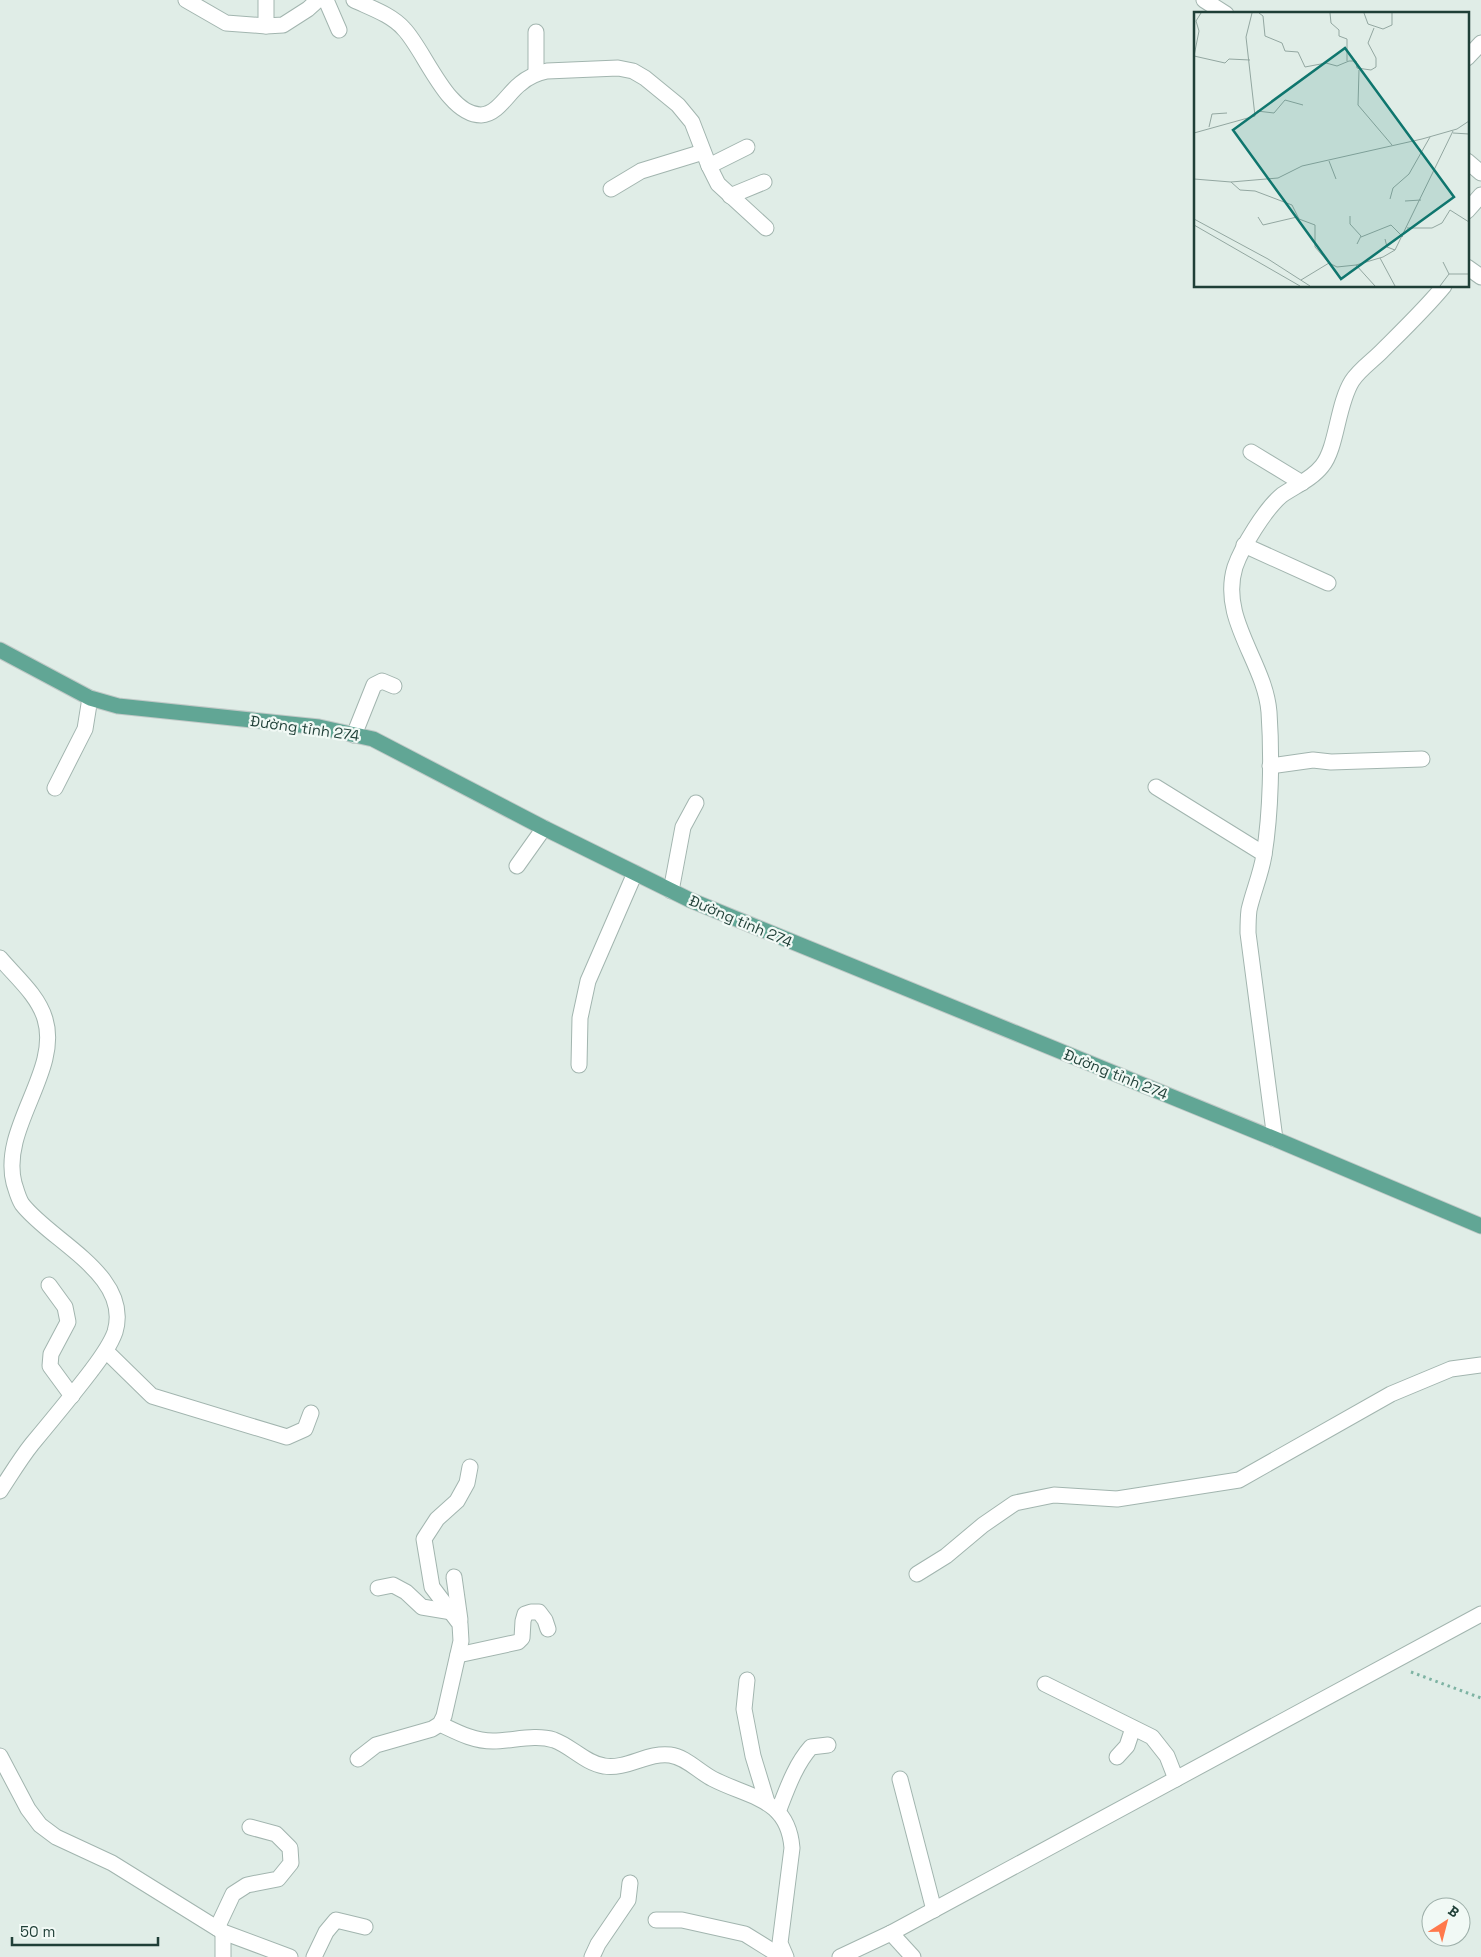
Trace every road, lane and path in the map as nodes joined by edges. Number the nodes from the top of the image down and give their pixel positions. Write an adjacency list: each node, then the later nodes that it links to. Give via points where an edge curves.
1 (186, 0): 8 (street, via 226,22)
2 (266, 0): 8 (street)
3 (318, 0): 8 (street, via 283,25)
4 (326, 0): 9 (street)
5 (354, 0): 13 (street, via 402,27 416,41 444,90 469,112 482,115 495,109 519,84)
6 (1204, 0): 7 (street)
7 (1223, 12)
8 (266, 26)
9 (339, 30)
10 (536, 32): 13 (street)
11 (1481, 43): 12 (street)
12 (1468, 57)
13 (536, 73): 15 (street, via 618,68 633,71 678,105 692,122)
14 (747, 147): 15 (street)
15 (706, 159): 19 (street, via 641,171); 21 (street, via 718,184)
16 (1468, 162): 17 (street)
17 (1481, 173)
18 (764, 182): 21 (street)
19 (611, 189)
20 (1481, 195): 22 (street)
21 (730, 196): 23 (street)
22 (1468, 210)
23 (766, 228)
24 (1468, 268): 25 (street)
25 (1481, 277)
26 (1442, 288): 28 (street, via 1353,379 1345,393 1329,453 1322,466)
27 (1251, 452): 28 (street)
28 (1302, 482): 29 (street, via 1272,505)
29 (1244, 545): 30 (street); 36 (street, via 1231,589 1234,613 1266,693)
30 (1328, 583)
31 (0, 650): 33 (main road, Đường tỉnh 274)
32 (394, 686): 34 (street, via 382,681 374,685)
33 (90, 698): 34 (main road, Đường tỉnh 274, via 118,706 319,727); 38 (street, via 85,728)
34 (354, 735): 40 (main road, Đường tỉnh 274, via 373,739)
35 (1422, 760): 36 (street, via 1313,760)
36 (1270, 766): 41 (street)
37 (1156, 787): 41 (street)
38 (55, 788)
39 (696, 803): 44 (street, via 682,827)
40 (544, 828): 42 (street); 43 (main road, Đường tỉnh 274)
41 (1264, 854): 47 (street, via 1249,911 1248,933)
42 (517, 866)
43 (635, 873): 44 (main road, Đường tỉnh 274); 46 (street, via 588,981 580,1018)
44 (671, 891): 47 (main road, Đường tỉnh 274)
45 (0, 958): 48 (street, via 34,998 45,1017 48,1036 46,1055)
46 (579, 1066)
47 (1276, 1139): 49 (main road, Đường tỉnh 274)
48 (6, 1144): 51 (street, via 21,1203 92,1266 108,1285 116,1307 115,1331)
49 (1481, 1226)
50 (49, 1285): 53 (street, via 65,1306 68,1322 51,1354 50,1366)
51 (106, 1351): 53 (street); 54 (street, via 152,1396 288,1437 305,1429)
52 (1481, 1365): 57 (street, via 1451,1369 1391,1394 1239,1480 1117,1499 1054,1495 1015,1503)
53 (72, 1396): 56 (street, via 30,1446)
54 (311, 1414)
55 (470, 1467): 61 (street, via 467,1483 456,1501 437,1519 424,1539 432,1587)
56 (0, 1492)
57 (917, 1574)
58 (454, 1577): 61 (street)
59 (378, 1588): 61 (street, via 393,1585 422,1607)
60 (1481, 1614): 64 (street)
61 (456, 1618): 63 (street, via 461,1641)
62 (548, 1629): 63 (street, via 539,1612 531,1612 526,1614 522,1638 518,1642)
63 (458, 1655): 68 (street)
64 (1390, 1663): 67 (path); 75 (street)
65 (747, 1680): 76 (street, via 744,1709 753,1756)
66 (1045, 1684): 69 (street)
67 (1481, 1698)
68 (440, 1724): 73 (street, via 376,1745); 76 (street, via 480,1740 552,1739 603,1766 672,1755 713,1780)
69 (1133, 1728): 72 (street, via 1127,1746); 75 (street, via 1152,1738 1167,1756)
70 (828, 1745): 76 (street, via 811,1747)
71 (0, 1756): 82 (street, via 40,1825 56,1837 112,1863)
72 (1117, 1757)
73 (358, 1760)
74 (900, 1779): 79 (street)
75 (1176, 1779): 79 (street)
76 (772, 1807): 89 (street, via 787,1822 791,1834 780,1942)
77 (250, 1827): 82 (street, via 276,1834 290,1848 291,1863 278,1879 247,1885 232,1894)
78 (630, 1882): 87 (street, via 628,1900)
79 (934, 1910): 83 (street)
80 (656, 1920): 88 (street, via 695,1922 745,1934)
81 (365, 1927): 86 (street, via 336,1920)
82 (220, 1930): 84 (street); 85 (street)
83 (891, 1933): 90 (street); 91 (street)
84 (223, 1957)
85 (290, 1957)
86 (314, 1957)
87 (592, 1957)
88 (782, 1957)
89 (786, 1957)
90 (840, 1957)
91 (913, 1957)

